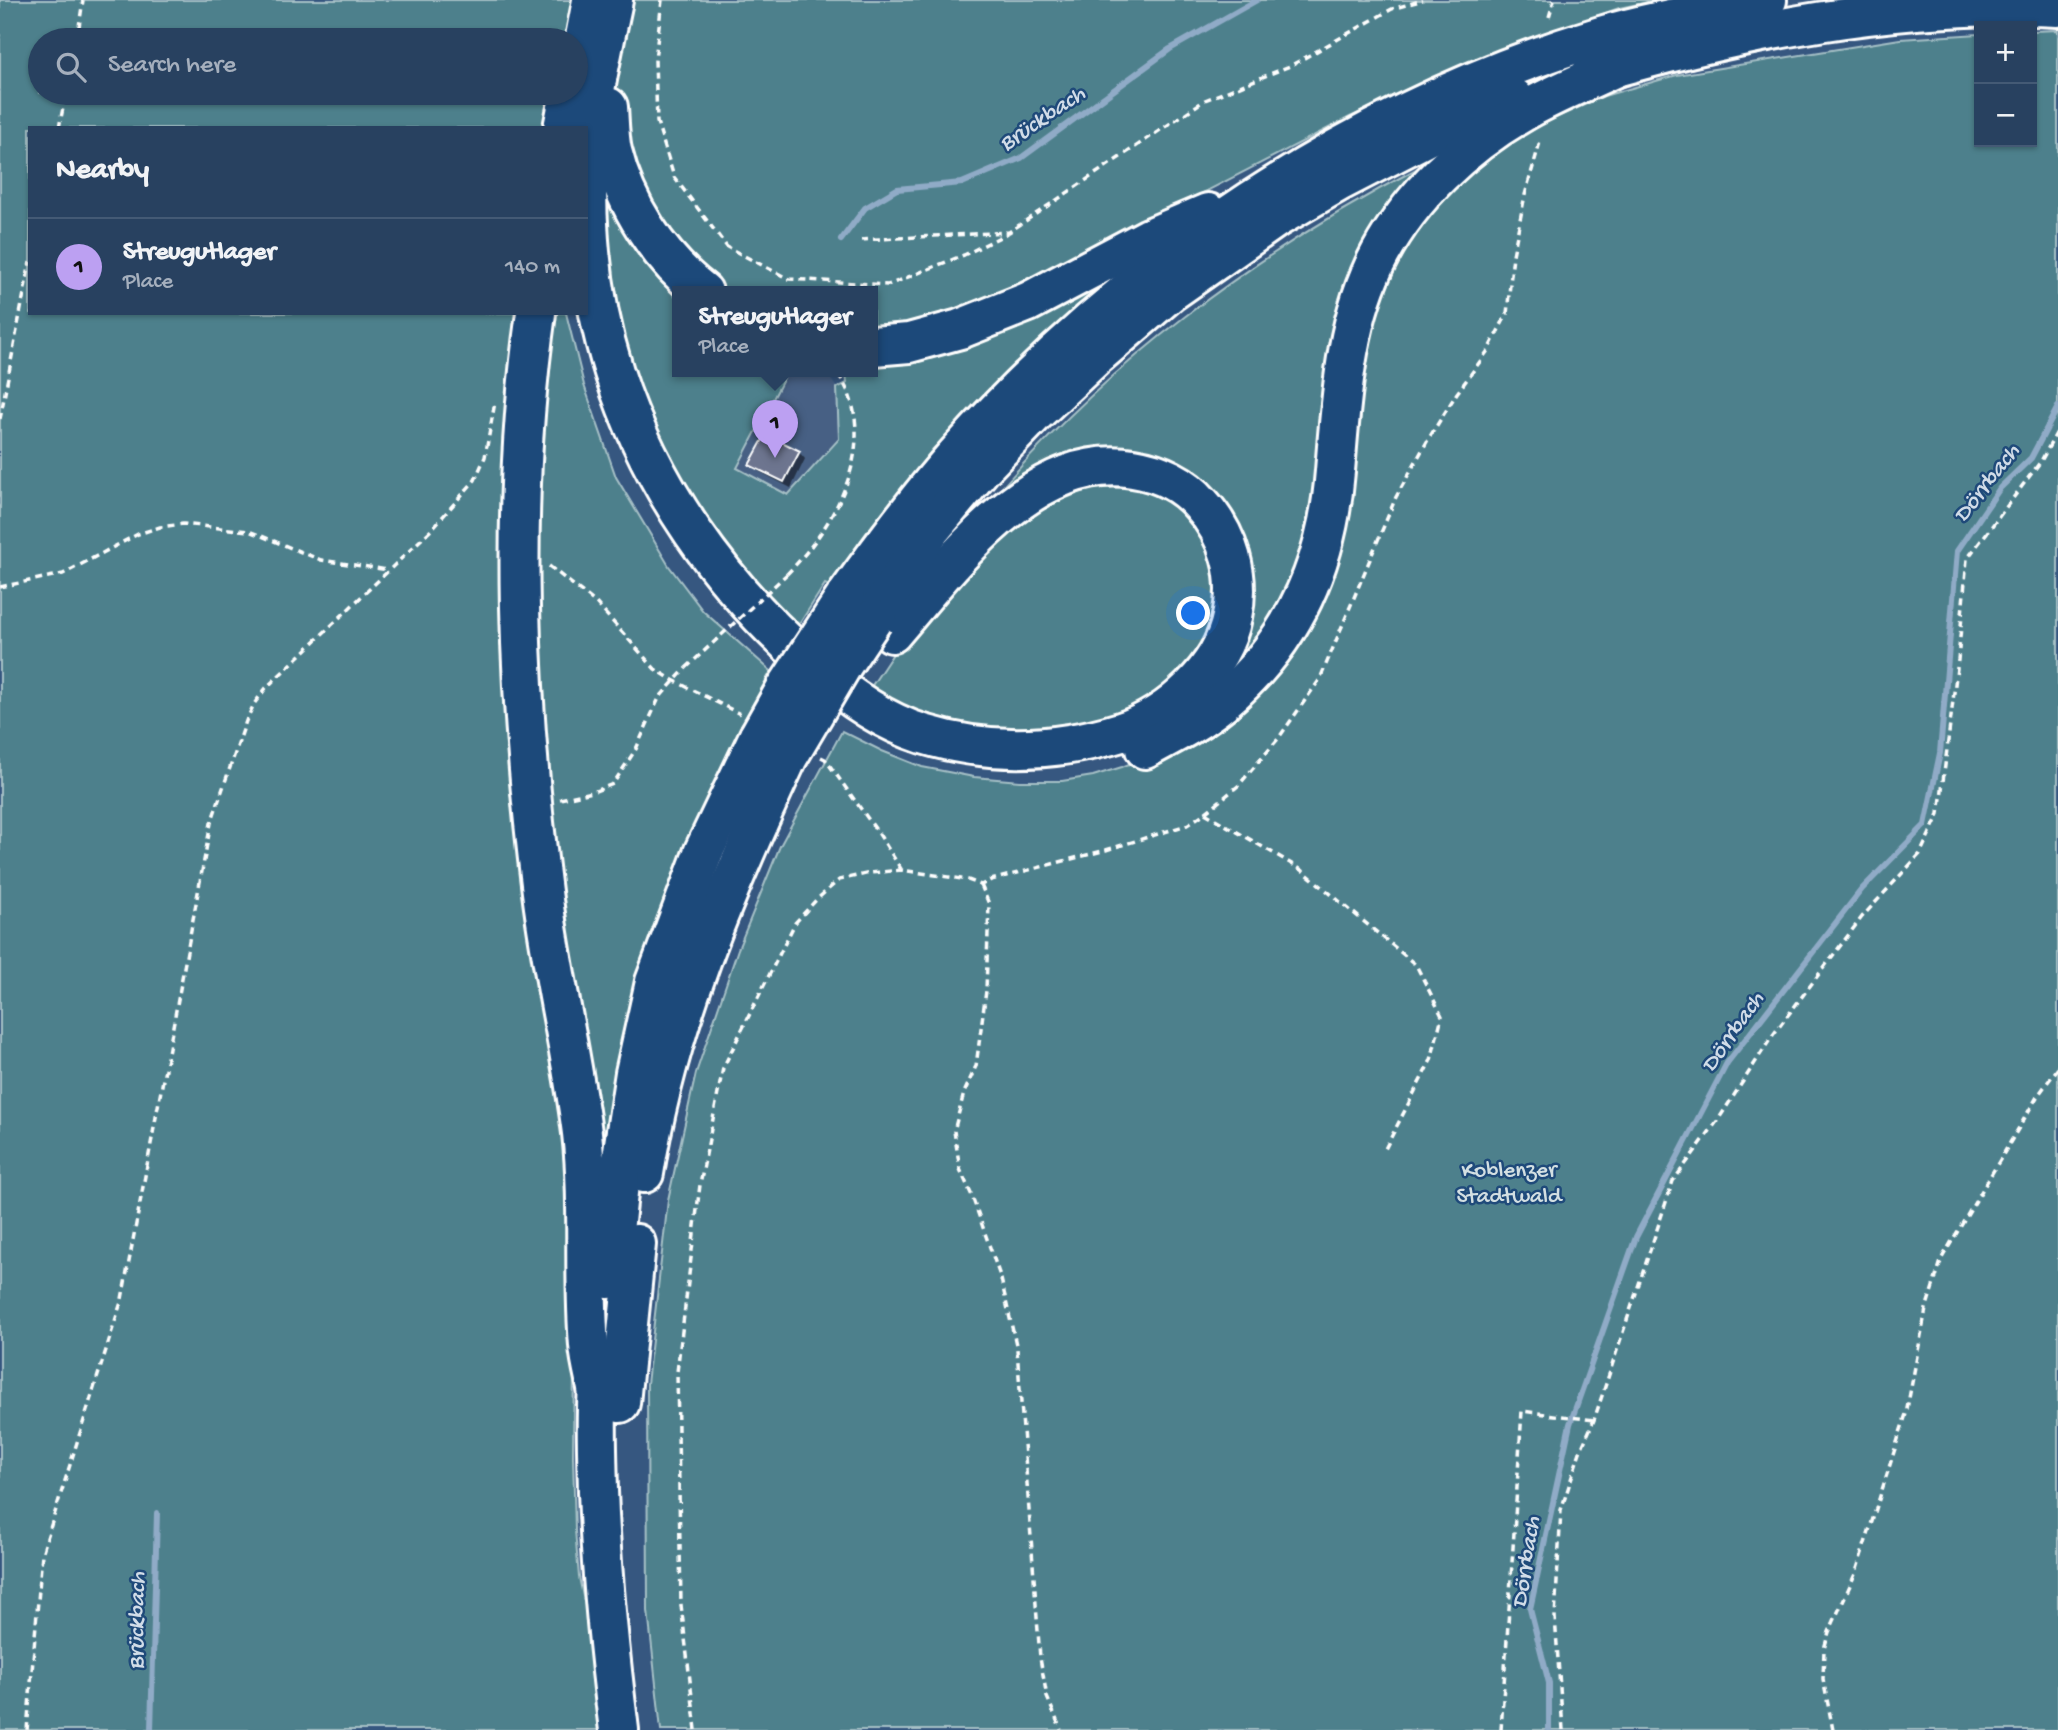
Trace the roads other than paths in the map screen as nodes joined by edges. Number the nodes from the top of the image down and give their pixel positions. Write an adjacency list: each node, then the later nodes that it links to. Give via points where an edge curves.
1 (587, 0): 5 (street)
2 (613, 0): 11 (highway); 14 (highway, via 608,106 612,150 631,203 657,246)
3 (1767, 0): 12 (highway, via 1602,36 1519,64 1371,131)
4 (2058, 7): 6 (highway, via 1941,8 1857,16 1778,28)
5 (582, 28)
6 (1616, 67): 16 (highway, via 1521,113 1444,170 1410,207 1379,255 1359,308 1341,400 1330,521 1322,554 1288,627 1254,673 1221,703 1144,749 1094,764 1039,768 917,751 863,726 815,695 770,657 700,581 651,509 619,443 594,374); 18 (highway, via 1525,92 1431,134 1276,218 1169,293 1036,412 982,468 931,529)
7 (568, 105): 9 (highway)
8 (575, 105): 10 (highway)
9 (563, 126)
10 (573, 126)
11 (588, 156)
12 (1284, 181): 17 (highway, via 1149,238 1028,302 947,332); 18 (highway, via 1213,228 1078,333 957,454 902,520)
13 (588, 228): 18 (highway, via 597,301 613,370 638,436 670,497 744,600 826,677 870,710 921,733 976,746 1037,749 1091,741 1133,728 1170,706 1221,650 1232,620 1236,587 1221,531 1202,504 1177,484 1146,470 1114,464 1072,471 1038,488 955,560)
14 (695, 286)
15 (536, 315): 20 (highway, via 524,420 519,544 522,673 542,896 582,1136 589,1346)
16 (581, 315)
17 (878, 346)
18 (870, 617): 19 (highway, bridge)
19 (781, 739): 20 (highway, via 704,851 655,982 621,1164); 22 (highway, via 687,996 644,1171 617,1459)
20 (597, 1388): 21 (highway, via 601,1552)
21 (620, 1730)
22 (636, 1730)

